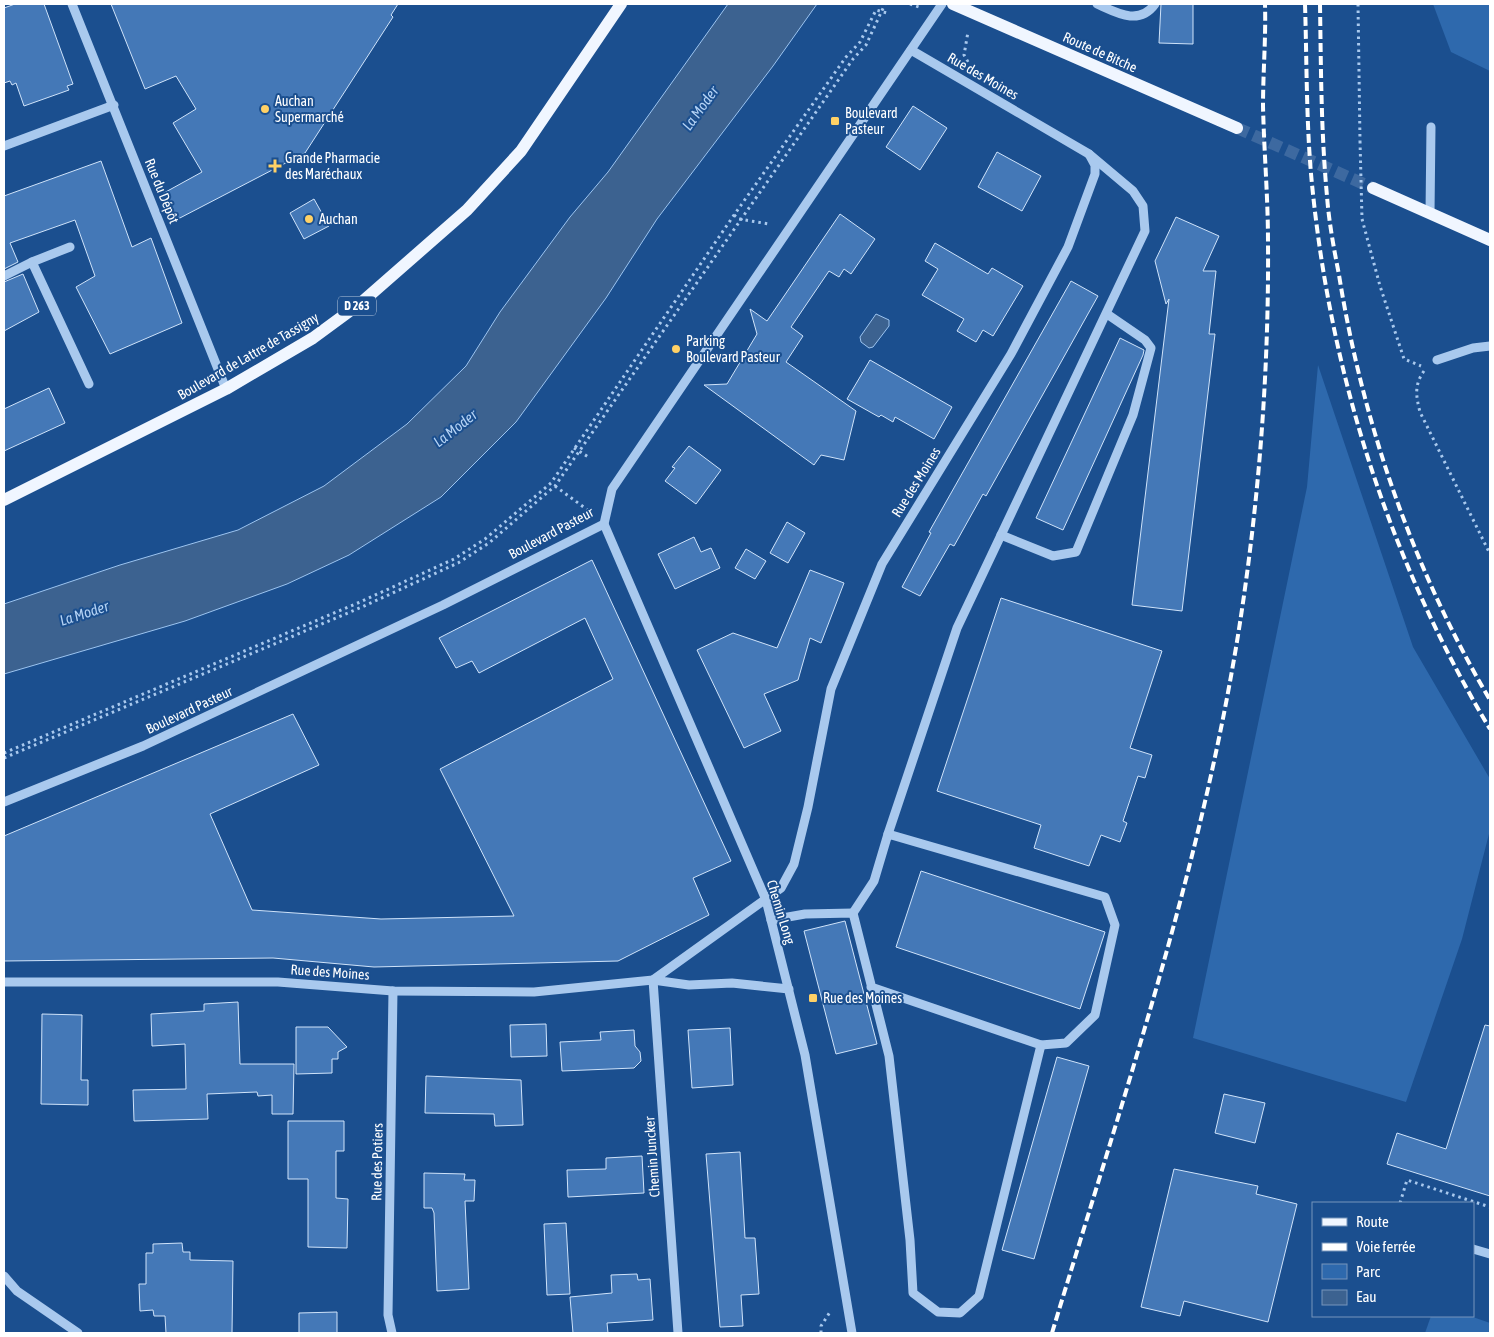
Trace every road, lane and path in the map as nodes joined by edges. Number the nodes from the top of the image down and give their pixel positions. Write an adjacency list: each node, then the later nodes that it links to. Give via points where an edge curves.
1 (72, 4): 15 (street, Rue du Dépôt)
2 (621, 4): 33 (main road, Boulevard de Lattre de Tassigny / D 263, via 521,151 467,210 362,302 313,338)
3 (885, 4): 10 (path)
4 (910, 4): 12 (path)
5 (942, 4): 12 (street, Boulevard Pasteur)
6 (953, 4): 17 (main road, Route de Bitche)
7 (1097, 4): 8 (street, via 1124,16 1141,16)
8 (1155, 4)
9 (1358, 4): 41 (path, bridge, via 1362,218 1404,359 1426,368 1417,386 1420,412)
10 (881, 12): 11 (path); 22 (path, via 876,10 860,42); 23 (path, via 866,46 852,59)
11 (887, 13)
12 (934, 14): 13 (street, Boulevard Pasteur); 14 (path, via 968,31 964,55)
13 (911, 50): 19 (street, Rue des Moines); 39 (street, Boulevard Pasteur, via 612,489)
14 (971, 67)
15 (114, 105): 18 (street); 33 (street, Rue du Dépôt)
16 (1431, 126): 21 (street)
17 (1236, 128)
18 (4, 146)
19 (1089, 154): 29 (street, via 1133,191 1143,206 1145,216 1141,242); 46 (street, Rue des Moines, via 1095,165 1095,174 1068,247 1011,354 882,564 831,689 794,864 781,888)
20 (1373, 188): 21 (main road)
21 (1430, 213): 25 (main road)
22 (734, 215): 23 (path); 34 (path)
23 (739, 219): 24 (path); 35 (path)
24 (769, 224)
25 (1490, 240)
26 (70, 247): 27 (street)
27 (32, 262): 28 (street); 32 (street)
28 (4, 276)
29 (1107, 314): 40 (street); 40 (street, via 1145,340 1151,348 1133,414 1076,552 1053,556)
30 (1490, 346): 31 (street)
31 (1437, 360)
32 (89, 384)
33 (226, 389): 38 (main road, Boulevard de Lattre de Tassigny / D 263)
34 (574, 448): 35 (path); 42 (path, via 551,483 486,539 454,559)
35 (579, 451): 36 (path); 37 (path)
36 (590, 458)
37 (555, 486): 39 (path); 43 (path, via 489,543 458,563 362,607)
38 (4, 500)
39 (604, 524): 44 (street, Boulevard Pasteur, via 443,605 143,746); 46 (street, Chemin Long)
40 (1001, 535): 45 (street, via 956,628)
41 (1490, 554)
42 (4, 752)
43 (4, 758)
44 (4, 802)
45 (888, 834): 47 (street, via 874,881); 54 (street, via 1105,897 1115,926 1095,1015 1066,1044)
46 (766, 900): 48 (street, Chemin Long); 49 (street, Rue des Moines)
47 (853, 913): 48 (street, via 805,914); 51 (street)
48 (771, 920): 52 (street, Chemin Long)
49 (653, 980): 52 (street, Rue des Moines, via 689,985 732,983); 53 (street, Rue des Moines, via 534,992); 66 (street, Chemin Juncker)
50 (4, 982): 53 (street, Rue des Moines, via 278,982)
51 (872, 986): 54 (street); 54 (street, via 889,1056 913,1293 938,1312 960,1313 979,1296)
52 (789, 989): 67 (street, Chemin Long, via 804,1055)
53 (392, 991): 65 (street, Rue des Potiers, via 388,1314)
54 (1042, 1045)
55 (1400, 1202): 56 (path, via 1407,1180)
56 (1490, 1207)
57 (1474, 1249): 58 (street)
58 (1490, 1254)
59 (4, 1276): 61 (street)
60 (4, 1289): 61 (street)
61 (17, 1291): 64 (street)
62 (829, 1302): 63 (path)
63 (832, 1319)
64 (78, 1333)
65 (392, 1333)
66 (678, 1333)
67 (852, 1333)

